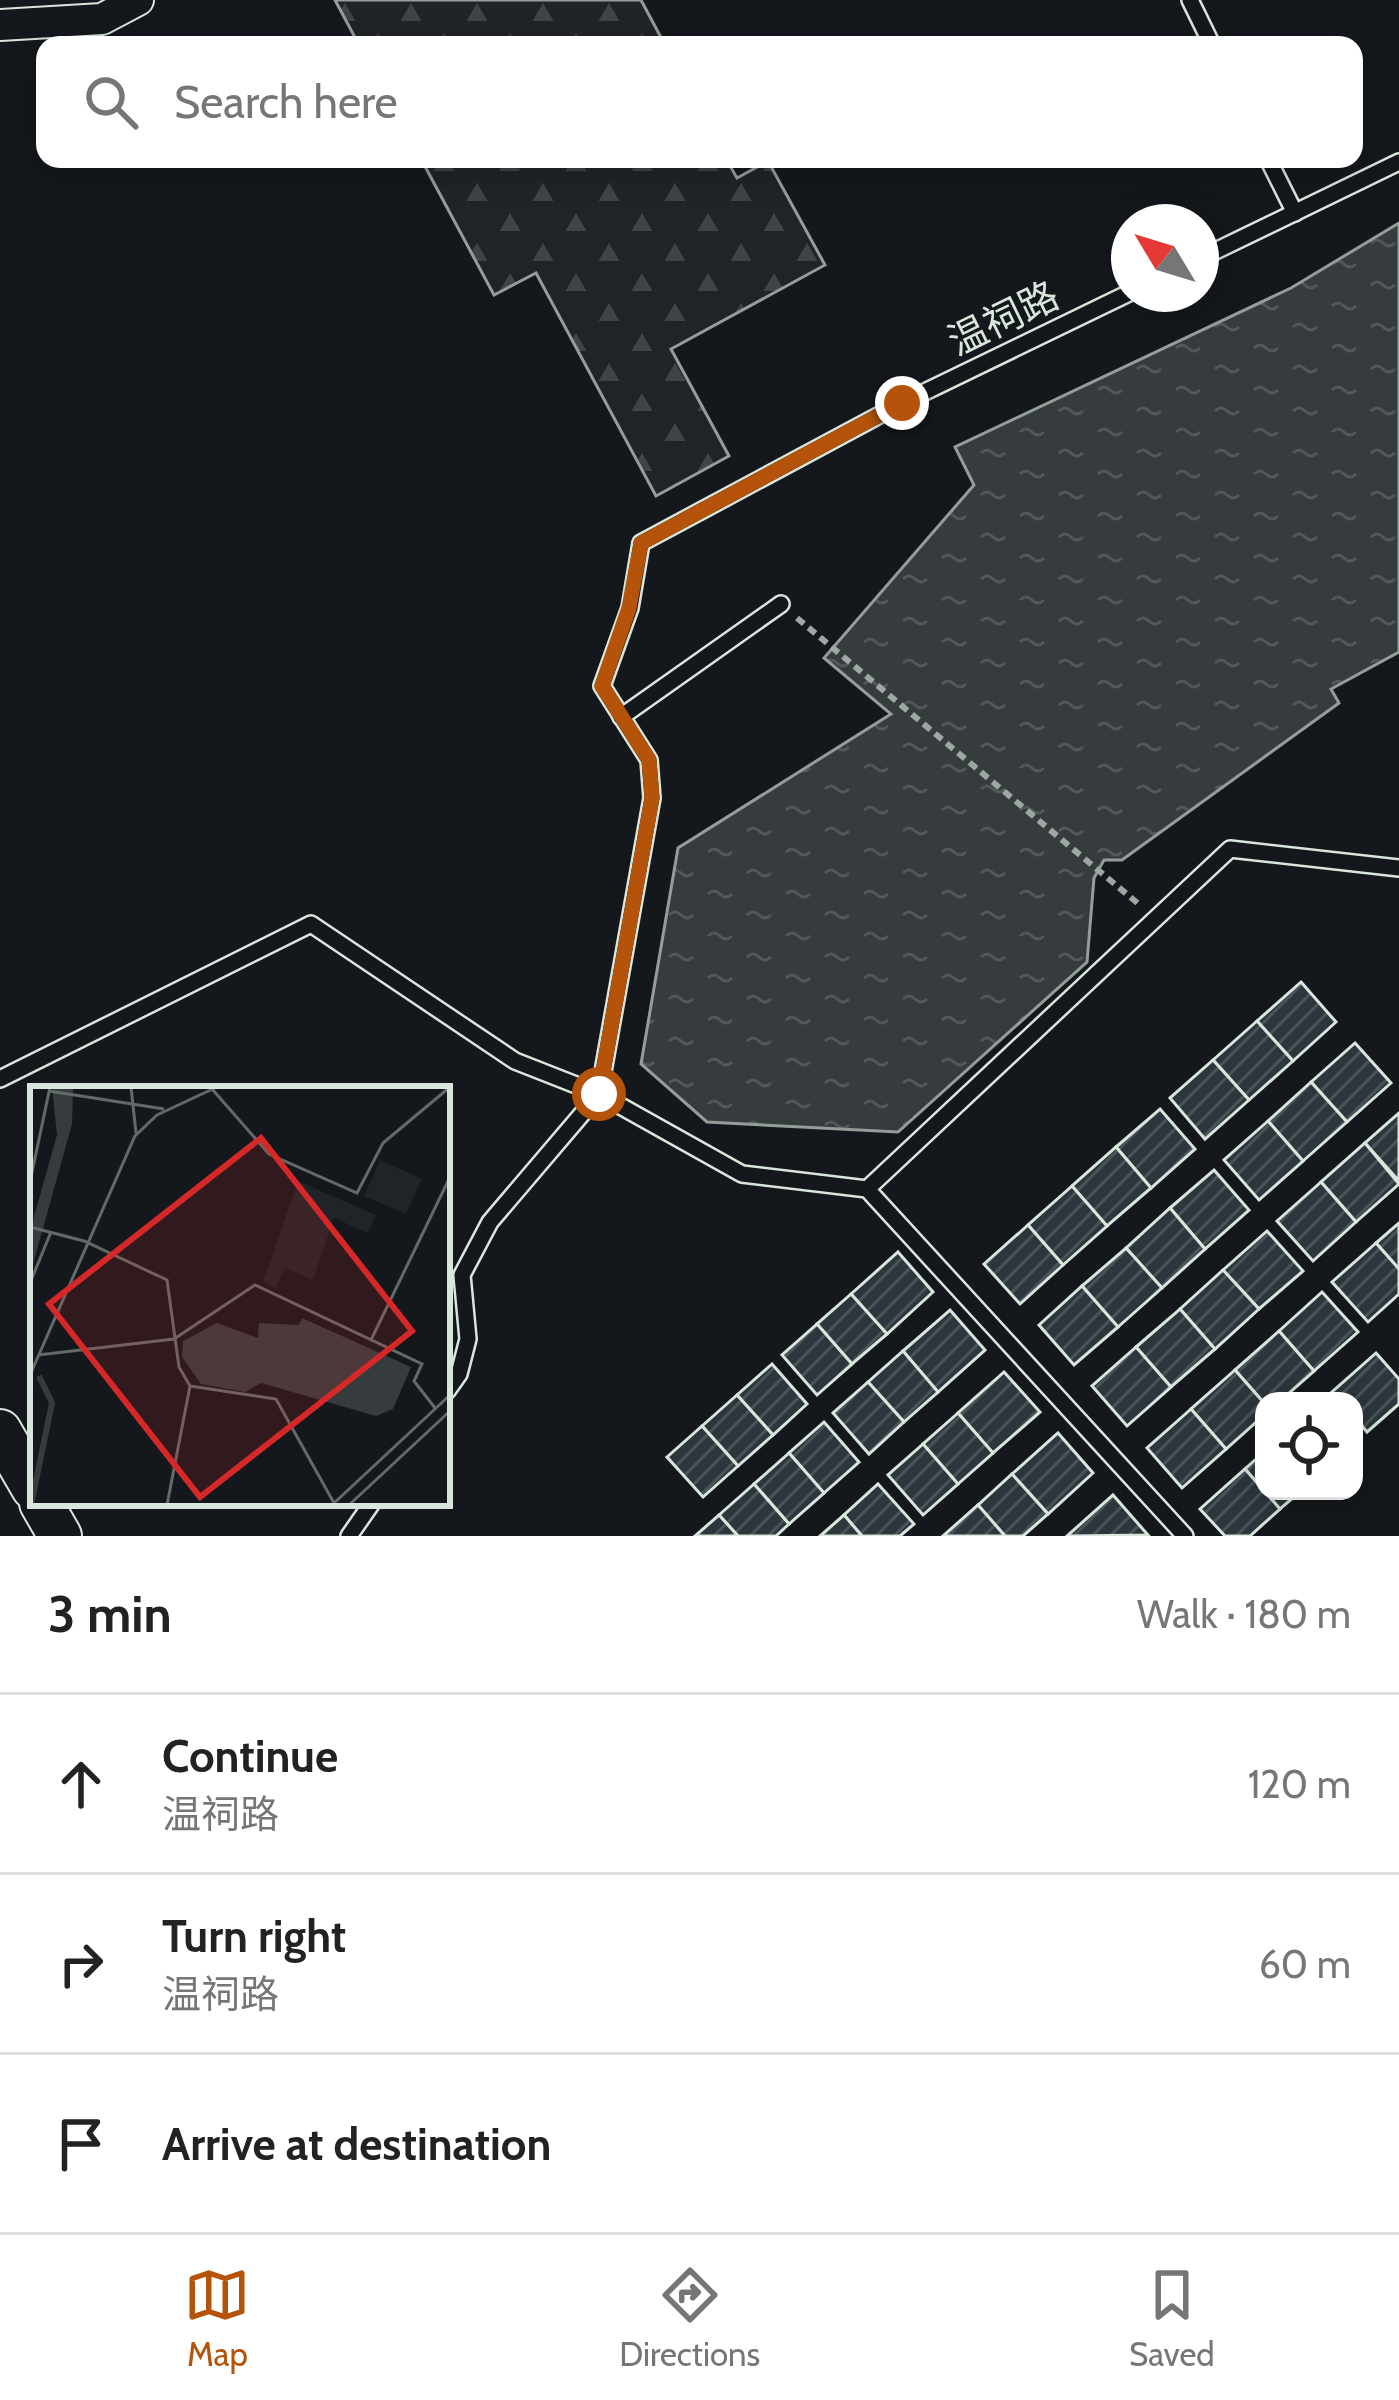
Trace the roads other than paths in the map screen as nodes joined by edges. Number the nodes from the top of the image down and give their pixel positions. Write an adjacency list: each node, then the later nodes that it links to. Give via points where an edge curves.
1 (138, 0): 3 (street, via 102,19)
2 (1190, 0): 4 (lane)
3 (0, 25)
4 (1208, 36)
5 (1399, 162): 7 (lane)
6 (1272, 168): 7 (lane)
7 (1295, 213): 8 (lane)
8 (1219, 249)
9 (1111, 302): 11 (lane, 温祠路, via 641,543 602,686)
10 (781, 604): 11 (lane)
11 (621, 717): 14 (lane, 温祠路, via 649,760 652,798)
12 (1399, 868): 15 (lane, via 1230,849)
13 (0, 1079): 14 (lane, via 311,923 515,1061)
14 (599, 1094): 15 (lane, via 742,1174); 16 (lane, via 490,1222 462,1275 468,1339)
15 (867, 1189): 23 (lane)
16 (450, 1387)
17 (0, 1431): 18 (street)
18 (30, 1483)
19 (43, 1506): 21 (street)
20 (369, 1506): 22 (lane)
21 (60, 1536)
22 (349, 1536)
23 (1185, 1536)

